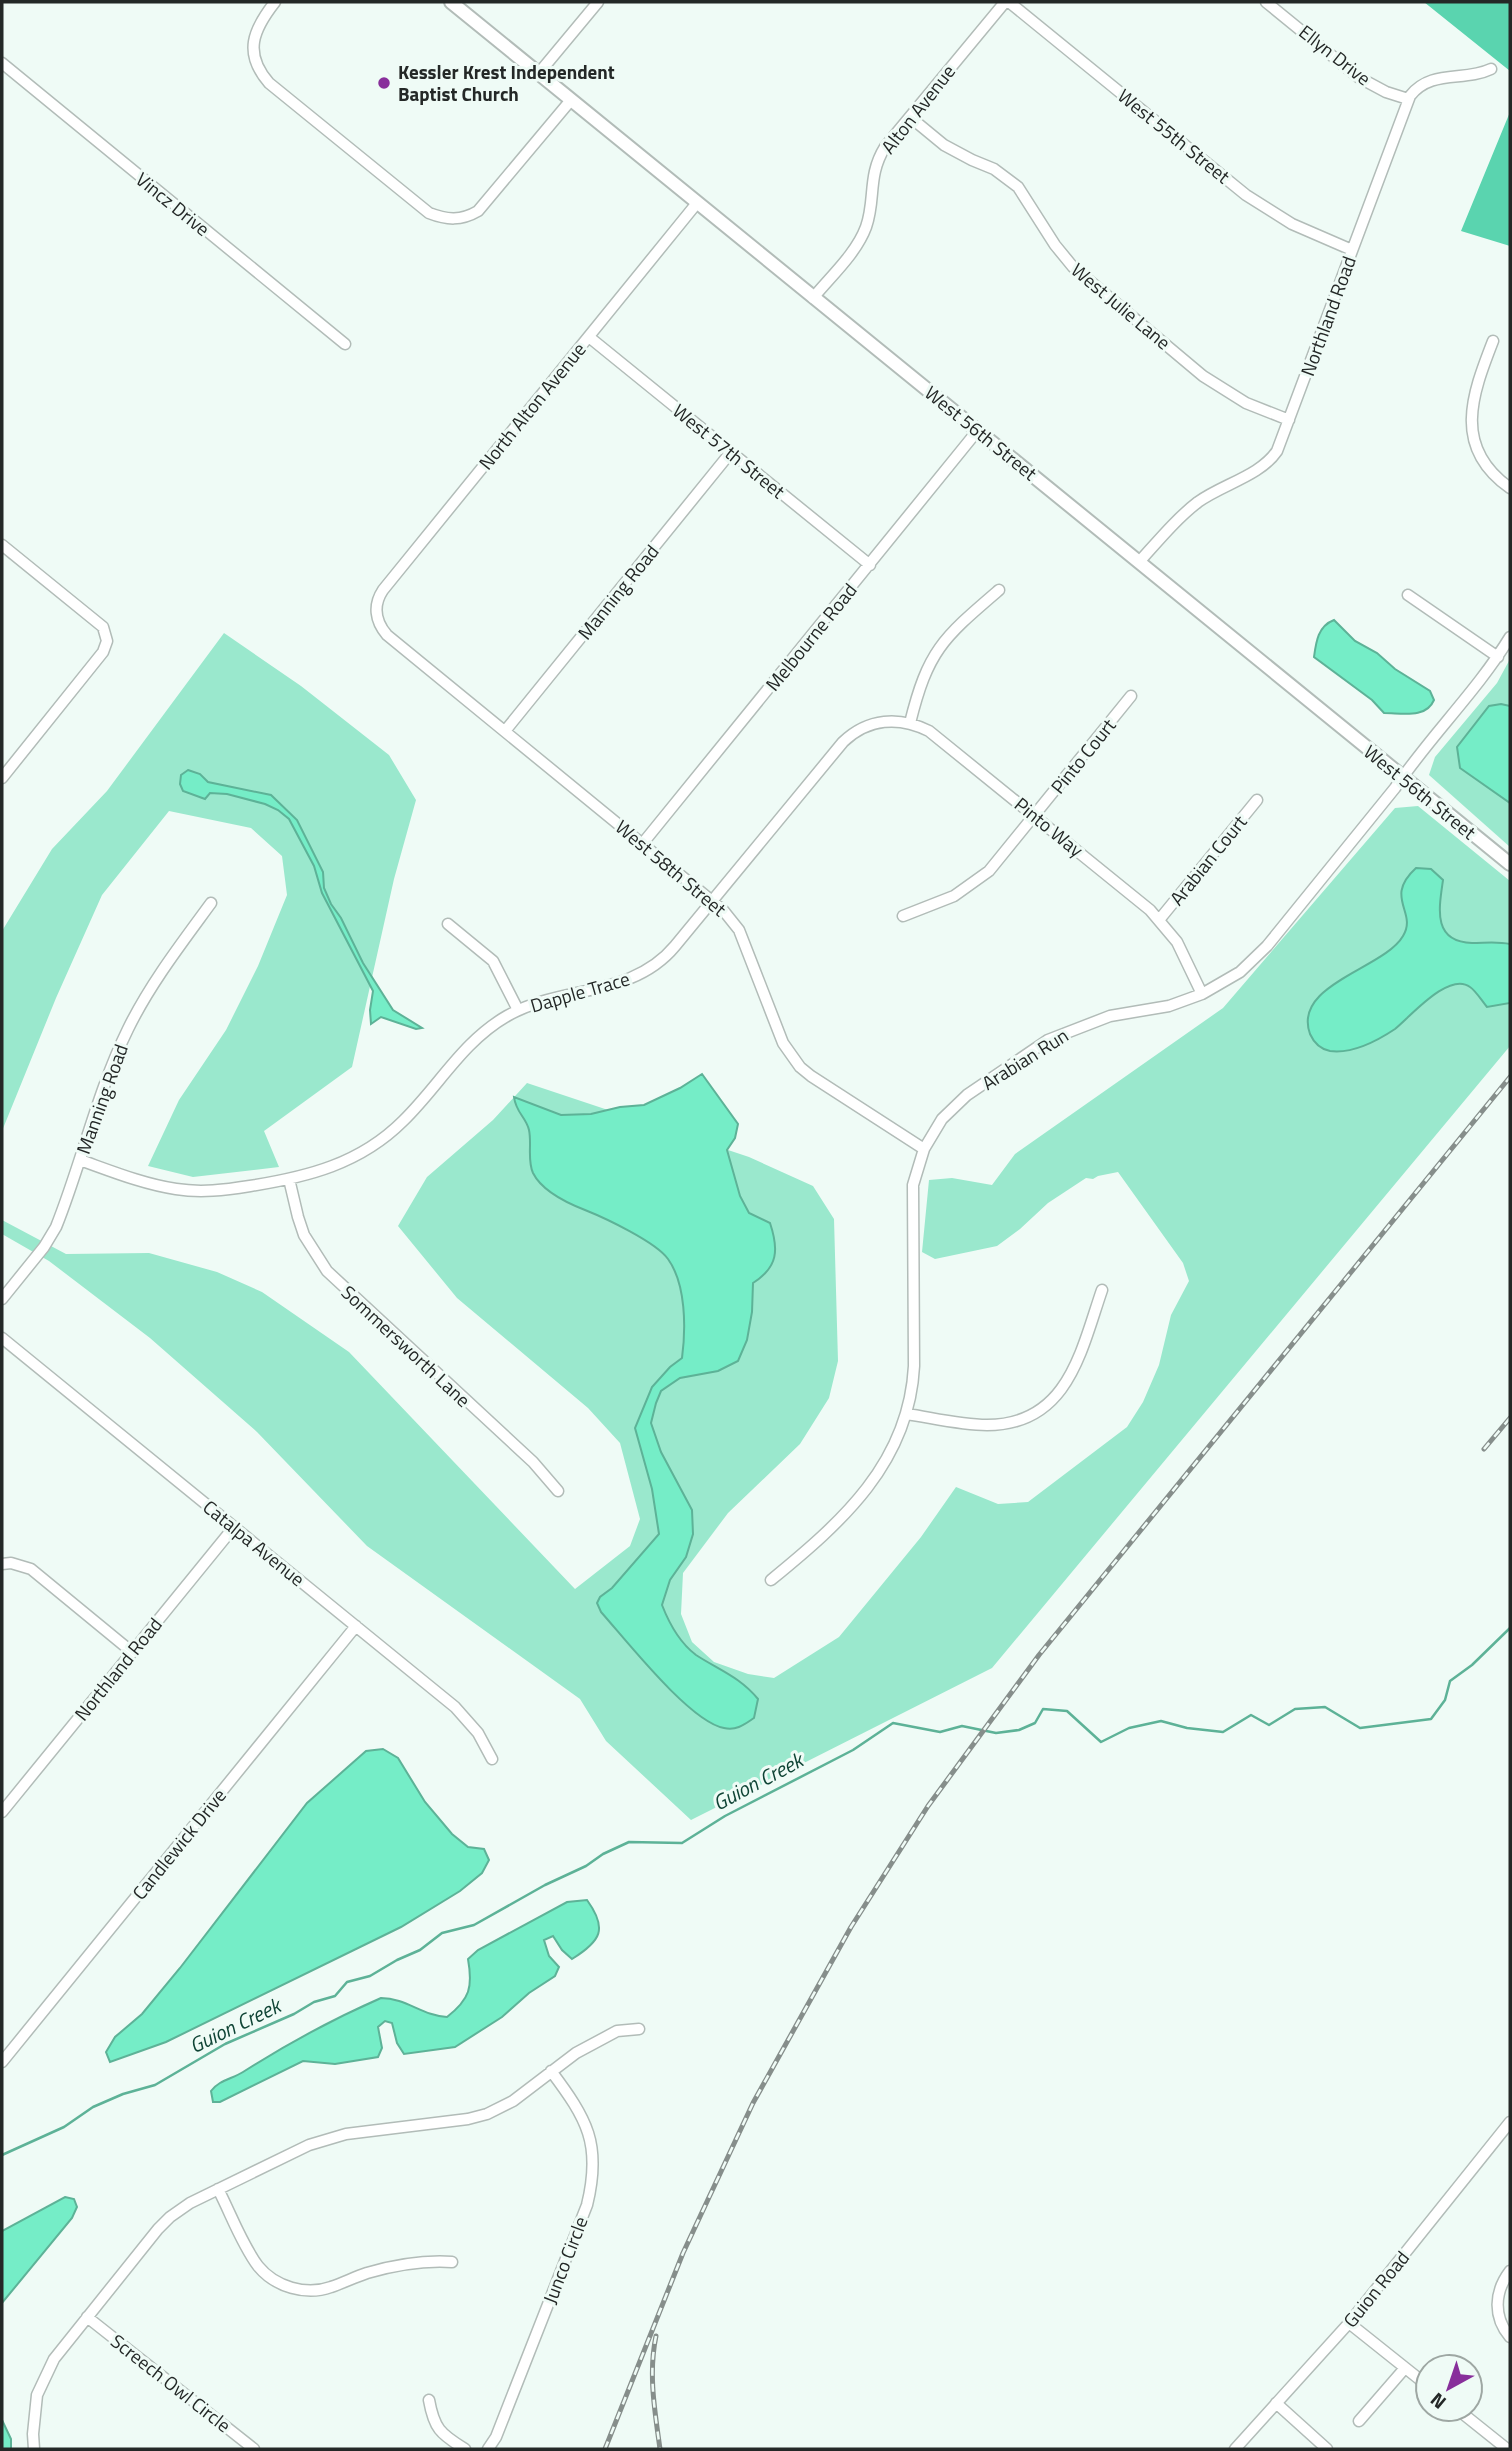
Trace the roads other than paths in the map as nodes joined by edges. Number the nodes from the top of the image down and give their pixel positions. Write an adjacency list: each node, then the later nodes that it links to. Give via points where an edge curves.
1 (275, 2): 10 (street, via 257,27 254,50 257,66 269,83 429,213 453,219 484,205)
2 (451, 2): 8 (main road, West 56th Street)
3 (598, 2): 8 (street)
4 (1007, 2): 11 (street, Alton Avenue); 13 (street, West 55th Street, via 1246,195 1300,229)
5 (1266, 2): 9 (street, Ellyn Drive, via 1358,77)
6 (2, 63): 17 (street, Vincz Drive)
7 (1491, 69): 9 (street, via 1433,79)
8 (539, 73): 10 (main road, West 56th Street)
9 (1408, 99): 13 (street, Northland Road)
10 (571, 100): 12 (main road, West 56th Street)
11 (909, 117): 14 (street, Alton Avenue, via 878,159 862,237); 18 (street, West Julie Lane, via 944,145 994,169 1018,187 1073,268 1203,376 1246,402)
12 (697, 203): 14 (main road, West 56th Street); 15 (street, North Alton Avenue)
13 (1352, 250): 18 (street, Northland Road)
14 (813, 298): 19 (main road, West 56th Street)
15 (589, 337): 20 (street, West 57th Street); 27 (street, North Alton Avenue, via 383,590)
16 (1493, 341): 21 (street, via 1475,388 1472,431 1488,467)
17 (345, 344)
18 (1289, 420): 23 (street, Northland Road, via 1277,452 1265,465 1198,503)
19 (978, 430): 23 (main road, West 56th Street); 24 (street, Melbourne Road)
20 (731, 452): 24 (street, West 57th Street); 32 (street, Manning Road)
21 (1510, 488)
22 (2, 545): 33 (street, via 103,627 107,638 103,652)
23 (1139, 562): 34 (main road, West 56th Street)
24 (870, 565): 37 (street, Melbourne Road)
25 (999, 590): 31 (street, via 939,646 921,680)
26 (1408, 595): 29 (street)
27 (376, 613): 32 (street, West 58th Street, via 387,635)
28 (1510, 637): 29 (street, Arabian Run)
29 (1498, 657): 34 (street, Arabian Run)
30 (1131, 696): 36 (street, Pinto Court)
31 (910, 723): 36 (street, Pinto Way, via 929,731); 39 (street, Dapple Trace, via 871,724 846,739)
32 (505, 731): 37 (street, West 58th Street)
33 (2, 778)
34 (1402, 778): 38 (main road, West 56th Street); 44 (street, Arabian Run, via 1261,953 1240,972)
35 (1257, 800): 42 (street, Arabian Court)
36 (1035, 816): 41 (street, Pinto Court, via 975,883); 42 (street, Pinto Way)
37 (643, 843): 39 (street, West 58th Street)
38 (1510, 864)
39 (712, 901): 45 (street, Dapple Trace, via 672,950 643,973 615,985); 46 (street, West 58th Street, via 739,930 790,1056 811,1076)
40 (211, 903): 47 (street, Manning Road, via 138,1009)
41 (903, 916)
42 (1160, 920): 44 (street, Pinto Way, via 1178,944)
43 (448, 924): 45 (street, via 493,961)
44 (1202, 994): 46 (street, Arabian Run, via 1170,1006 1110,1016 1048,1040 963,1098)
45 (518, 1010): 48 (street, Dapple Trace, via 466,1047 385,1138 337,1166)
46 (924, 1149): 52 (street, Arabian Run, via 912,1195 914,1361)
47 (80, 1160): 48 (street, Dapple Trace, via 145,1183 187,1191); 50 (street, Manning Road, via 52,1234)
48 (289, 1179): 53 (street, Sommersworth Lane, via 306,1240 327,1271)
49 (1102, 1290): 52 (street, via 1070,1377 1038,1411 1013,1422 990,1425)
50 (2, 1299)
51 (2, 1338): 54 (street, Catalpa Avenue)
52 (907, 1414): 56 (street, Arabian Run, via 891,1453 860,1497)
53 (558, 1490)
54 (234, 1527): 57 (street, Catalpa Avenue); 58 (street, Northland Road)
55 (2, 1564): 58 (street, via 31,1569)
56 (771, 1580)
57 (356, 1626): 59 (street, Catalpa Avenue, via 456,1707); 62 (street, Candlewick Drive)
58 (132, 1652): 60 (street, Northland Road)
59 (492, 1759)
60 (2, 1812)
61 (639, 2029): 63 (street, via 617,2031)
62 (2, 2062)
63 (551, 2071): 65 (street, via 513,2101 487,2114 331,2137); 80 (street, Junco Circle, via 578,2107 588,2130 593,2183)
64 (1510, 2122): 69 (street, Guion Road)
65 (218, 2189): 66 (street, via 254,2260 287,2287 329,2288 414,2262); 68 (street, via 170,2217)
66 (452, 2262)
67 (1510, 2272): 70 (street, via 1499,2291 1497,2309)
68 (87, 2317): 77 (street, via 54,2359 37,2395); 78 (street, Screech Owl Circle)
69 (1349, 2323): 71 (street); 74 (street, Guion Road)
70 (1510, 2337)
71 (1405, 2368): 72 (street); 75 (street)
72 (1414, 2375)
73 (429, 2400): 79 (street, via 437,2429)
74 (1276, 2403): 81 (street, Guion Road); 82 (street)
75 (1359, 2421)
76 (1474, 2423): 83 (street)
77 (34, 2449)
78 (254, 2449)
79 (465, 2449)
80 (488, 2449)
81 (1234, 2449)
82 (1327, 2449)
83 (1507, 2449)

